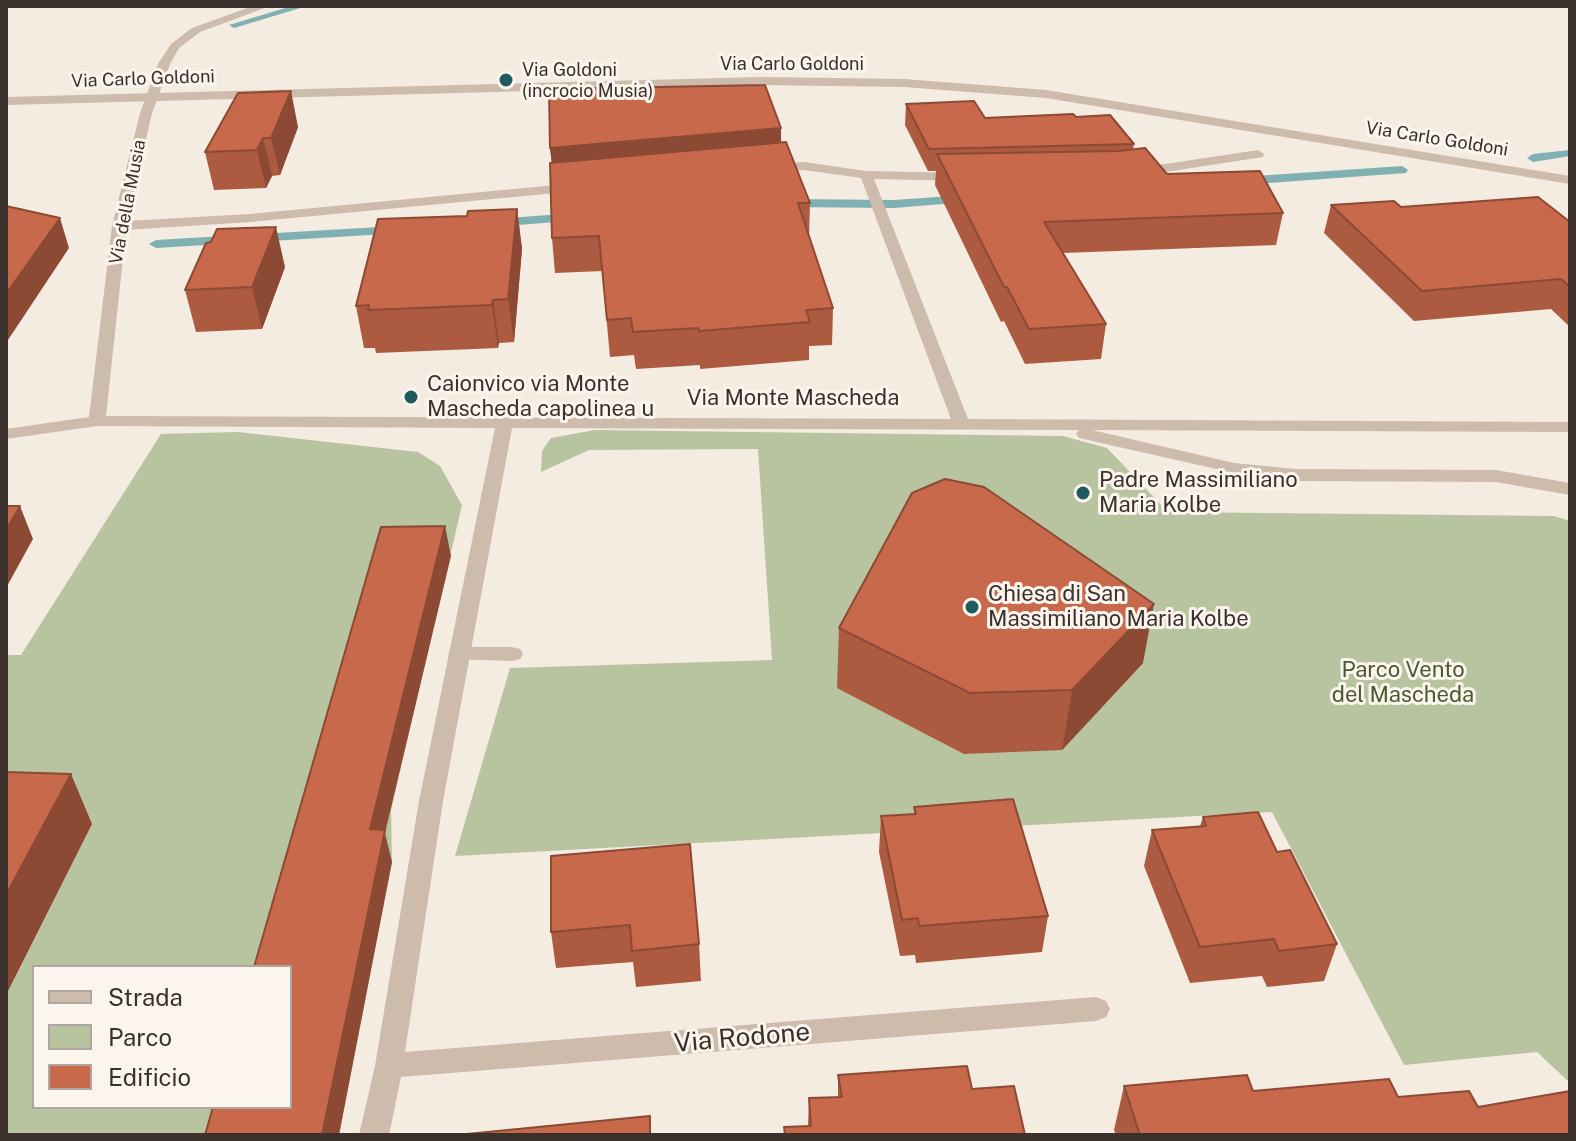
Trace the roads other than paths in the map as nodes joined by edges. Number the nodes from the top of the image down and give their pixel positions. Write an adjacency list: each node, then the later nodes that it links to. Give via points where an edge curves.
1 (265, 6): 2 (street, Via della Musia, via 221,19 184,38 164,64)
2 (151, 97): 3 (street, Via Carlo Goldoni); 9 (street, Via Carlo Goldoni, via 760,81 919,84 1091,101); 11 (street, Via della Musia)
3 (6, 101)
4 (1258, 154): 6 (street)
5 (758, 170): 7 (street, via 804,166)
6 (1128, 173)
7 (866, 175): 8 (street); 14 (street)
8 (974, 177)
9 (1570, 180)
10 (600, 185): 11 (street)
11 (119, 226): 12 (street, Via della Musia)
12 (97, 421): 13 (street, Via Monte Mascheda); 17 (street)
13 (505, 421): 14 (street, Via Monte Mascheda); 19 (street)
14 (961, 423): 15 (street, Via Monte Mascheda)
15 (1038, 424): 16 (street, Via Monte Mascheda); 18 (street, Via Monte Mascheda, via 1234,468 1296,475 1496,476)
16 (1570, 427)
17 (6, 434)
18 (1570, 489)
19 (459, 654): 20 (street); 22 (street)
20 (512, 654)
21 (1096, 1009): 22 (street, Via Rodone)
22 (389, 1066): 23 (street)
23 (374, 1135)

